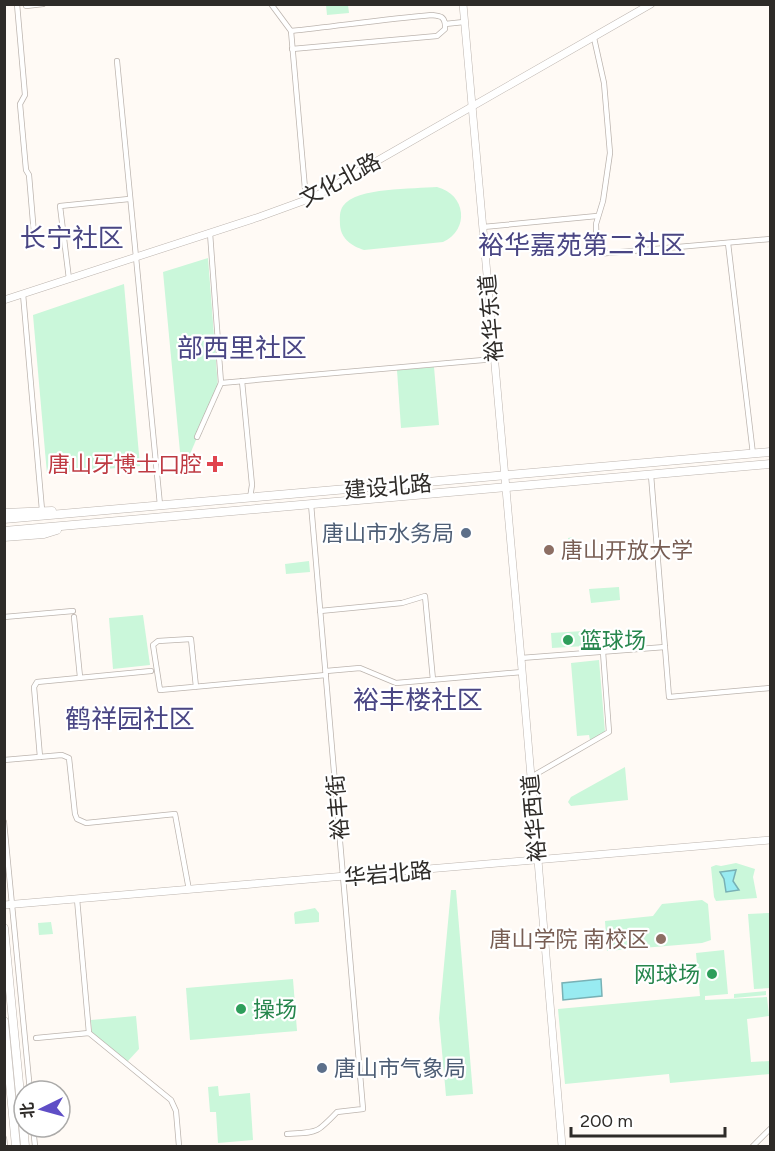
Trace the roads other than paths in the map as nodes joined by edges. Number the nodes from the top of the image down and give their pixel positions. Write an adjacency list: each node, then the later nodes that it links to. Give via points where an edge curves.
1 (17, 4): 19 (street, via 24,95 20,106)
2 (43, 4): 6 (street)
3 (270, 4): 9 (street)
4 (463, 4): 7 (street, 裕华东道)
5 (651, 4): 10 (street, 文化北路)
6 (26, 6)
7 (464, 22): 8 (street); 13 (street, 裕华东道)
8 (445, 24): 9 (street, via 441,16 432,15); 11 (street, via 437,36)
9 (291, 31): 11 (street)
10 (594, 38): 13 (street, 文化北路); 16 (street, via 604,83 610,153)
11 (292, 49): 15 (street)
12 (117, 60): 14 (street)
13 (472, 107): 15 (street, 文化北路); 17 (street, 裕华东道)
14 (129, 199): 22 (street); 23 (street, via 60,206)
15 (306, 200): 18 (street, 文化北路)
16 (597, 216): 17 (street); 21 (street, via 597,254)
17 (483, 227): 26 (street, 裕华东道)
18 (210, 233): 22 (street, 文化北路); 28 (street)
19 (34, 234)
20 (771, 239): 21 (street)
21 (728, 243): 31 (street)
22 (135, 258): 23 (street, 文化北路); 38 (street)
23 (69, 279): 24 (street, 文化北路)
24 (23, 294): 25 (street, 文化北路); 39 (street)
25 (4, 300)
26 (495, 359): 27 (street); 34 (street, 裕华东道)
27 (242, 381): 28 (street); 36 (street, via 251,466)
28 (222, 383): 29 (street)
29 (197, 437)
30 (771, 452): 31 (main road, 建设北路)
31 (753, 454): 34 (main road, 建设北路)
32 (771, 465): 33 (main road, 建设北路)
33 (651, 475): 35 (main road, 建设北路); 48 (street)
34 (505, 477): 35 (street, 裕华东道); 36 (main road, 建设北路)
35 (506, 489): 37 (main road, 建设北路); 50 (street, 裕华西道)
36 (250, 498): 38 (main road, 建设北路)
37 (311, 504): 43 (main road, 建设北路); 46 (street, 裕丰街)
38 (160, 505): 41 (main road, 建设北路)
39 (42, 510): 40 (main road); 41 (main road)
40 (4, 513)
41 (71, 513): 42 (main road, 建设北路)
42 (4, 519)
43 (72, 525): 44 (main road, 建设北路); 45 (main road, via 44,534)
44 (4, 531)
45 (4, 537)
46 (320, 611): 53 (street, 裕丰街); 55 (street, via 402,603 425,596)
47 (4, 617): 54 (street, via 74,614)
48 (665, 647): 49 (street); 57 (street, via 669,697)
49 (603, 652): 50 (street); 60 (street, via 609,732)
50 (521, 658): 52 (street, 裕华西道)
51 (151, 671): 54 (street)
52 (522, 672): 55 (street); 60 (street, 裕华西道)
53 (326, 673): 55 (street, via 360,668 396,683); 56 (street); 64 (street, 裕丰街)
54 (80, 677): 58 (street, via 37,682 33,687)
55 (433, 680)
56 (196, 687): 56 (street, via 191,639 158,641 153,645 160,690)
57 (771, 688)
58 (40, 757): 59 (street); 65 (street, via 69,758 75,814 81,822 175,814)
59 (4, 760)
60 (531, 777): 63 (street, 裕华西道)
61 (4, 822): 67 (street)
62 (771, 840): 63 (street, 华岩北路)
63 (538, 860): 64 (street, 华岩北路); 81 (street, 裕华西道)
64 (344, 878): 65 (street, 华岩北路); 75 (street, 裕丰街, via 363,1109 337,1112 314,1132)
65 (189, 890): 66 (street, 华岩北路)
66 (77, 899): 67 (street, 华岩北路); 70 (street)
67 (8, 905): 72 (street)
68 (4, 928): 79 (main road)
69 (4, 1021): 73 (main road)
70 (89, 1034): 71 (street); 80 (street, via 171,1100)
71 (36, 1038)
72 (29, 1079)
73 (8, 1091): 78 (main road)
74 (771, 1129): 82 (street)
75 (287, 1134)
76 (4, 1138): 77 (street)
77 (5, 1146)
78 (16, 1146)
79 (25, 1146)
80 (179, 1146)
81 (562, 1146)
82 (753, 1146)

